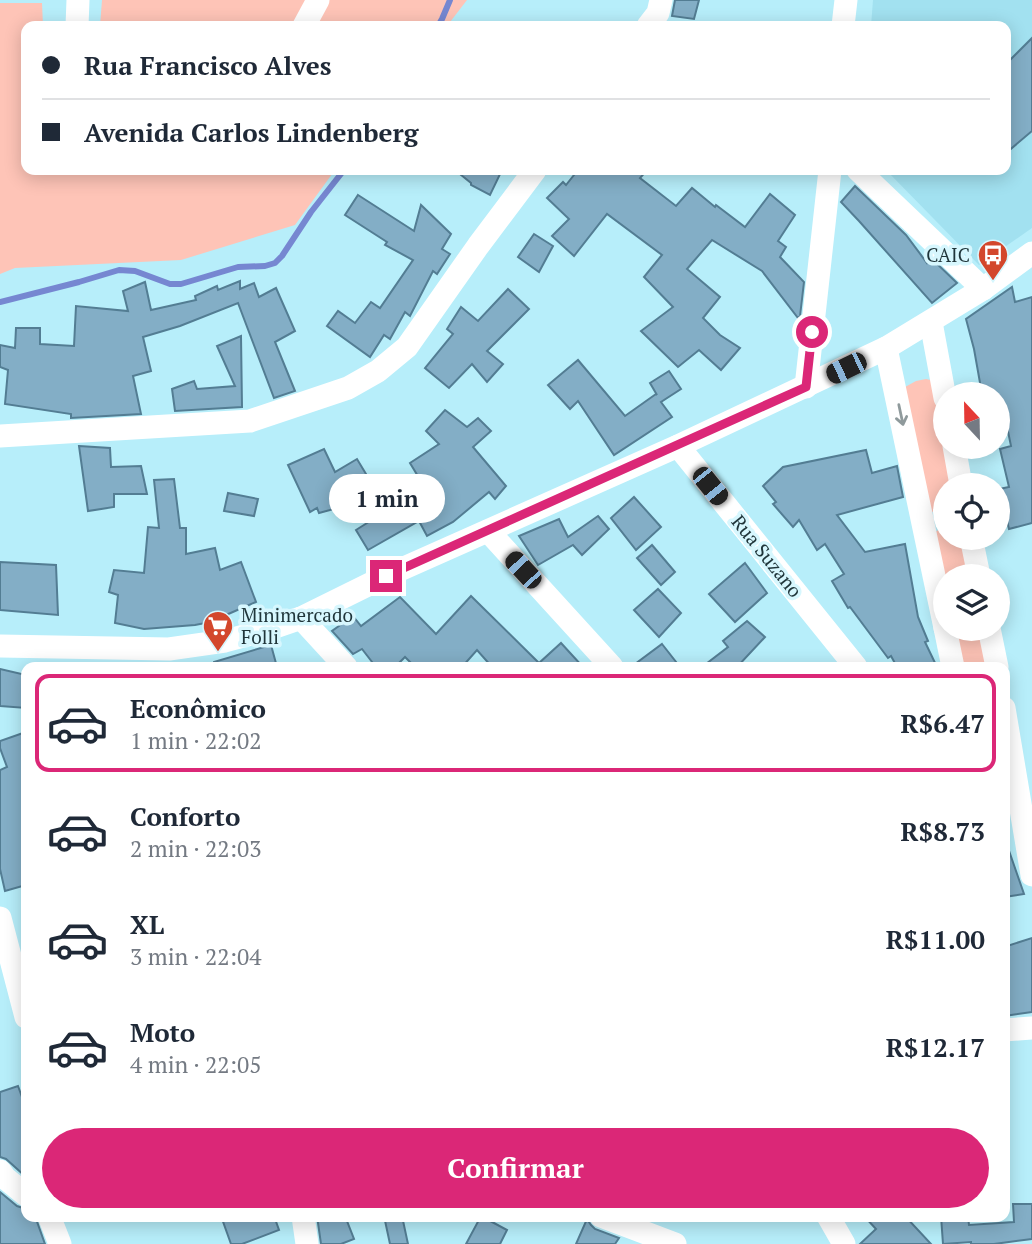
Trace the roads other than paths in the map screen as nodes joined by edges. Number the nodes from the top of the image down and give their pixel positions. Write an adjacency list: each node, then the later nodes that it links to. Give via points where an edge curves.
1 (78, 0): 5 (street)
2 (318, 0): 6 (street)
3 (662, 0): 7 (street)
4 (846, 0): 8 (street)
5 (78, 21)
6 (307, 21)
7 (652, 21)
8 (844, 21)
9 (531, 175): 18 (street, via 407,347 348,388 250,421)
10 (829, 175): 17 (street)
11 (863, 175): 13 (street)
12 (1032, 253): 13 (street)
13 (983, 289): 14 (street)
14 (931, 322): 15 (street); 16 (street)
15 (886, 348): 17 (street); 20 (street, one-way to 20)
16 (942, 382)
17 (806, 387): 19 (street)
18 (0, 436)
19 (678, 446): 21 (street); 29 (street, Rua Suzano)
20 (933, 517)
21 (488, 531): 22 (street); 28 (street)
22 (301, 618): 26 (street); 27 (street)
23 (948, 641): 30 (street)
24 (992, 641): 31 (street)
25 (0, 646): 26 (street)
26 (171, 658)
27 (341, 662)
28 (607, 662)
29 (852, 662)
30 (952, 662)
31 (996, 662)
32 (1010, 781): 33 (street)
33 (1013, 817): 34 (street)
34 (1032, 875)
35 (0, 918): 36 (street)
36 (21, 998)
37 (1032, 1028): 38 (street)
38 (1010, 1030)
39 (0, 1171): 40 (street)
40 (21, 1191)
41 (51, 1222): 45 (street)
42 (304, 1222): 46 (street)
43 (617, 1222): 47 (street)
44 (831, 1222): 48 (street)
45 (60, 1244)
46 (307, 1244)
47 (675, 1244)
48 (844, 1244)

